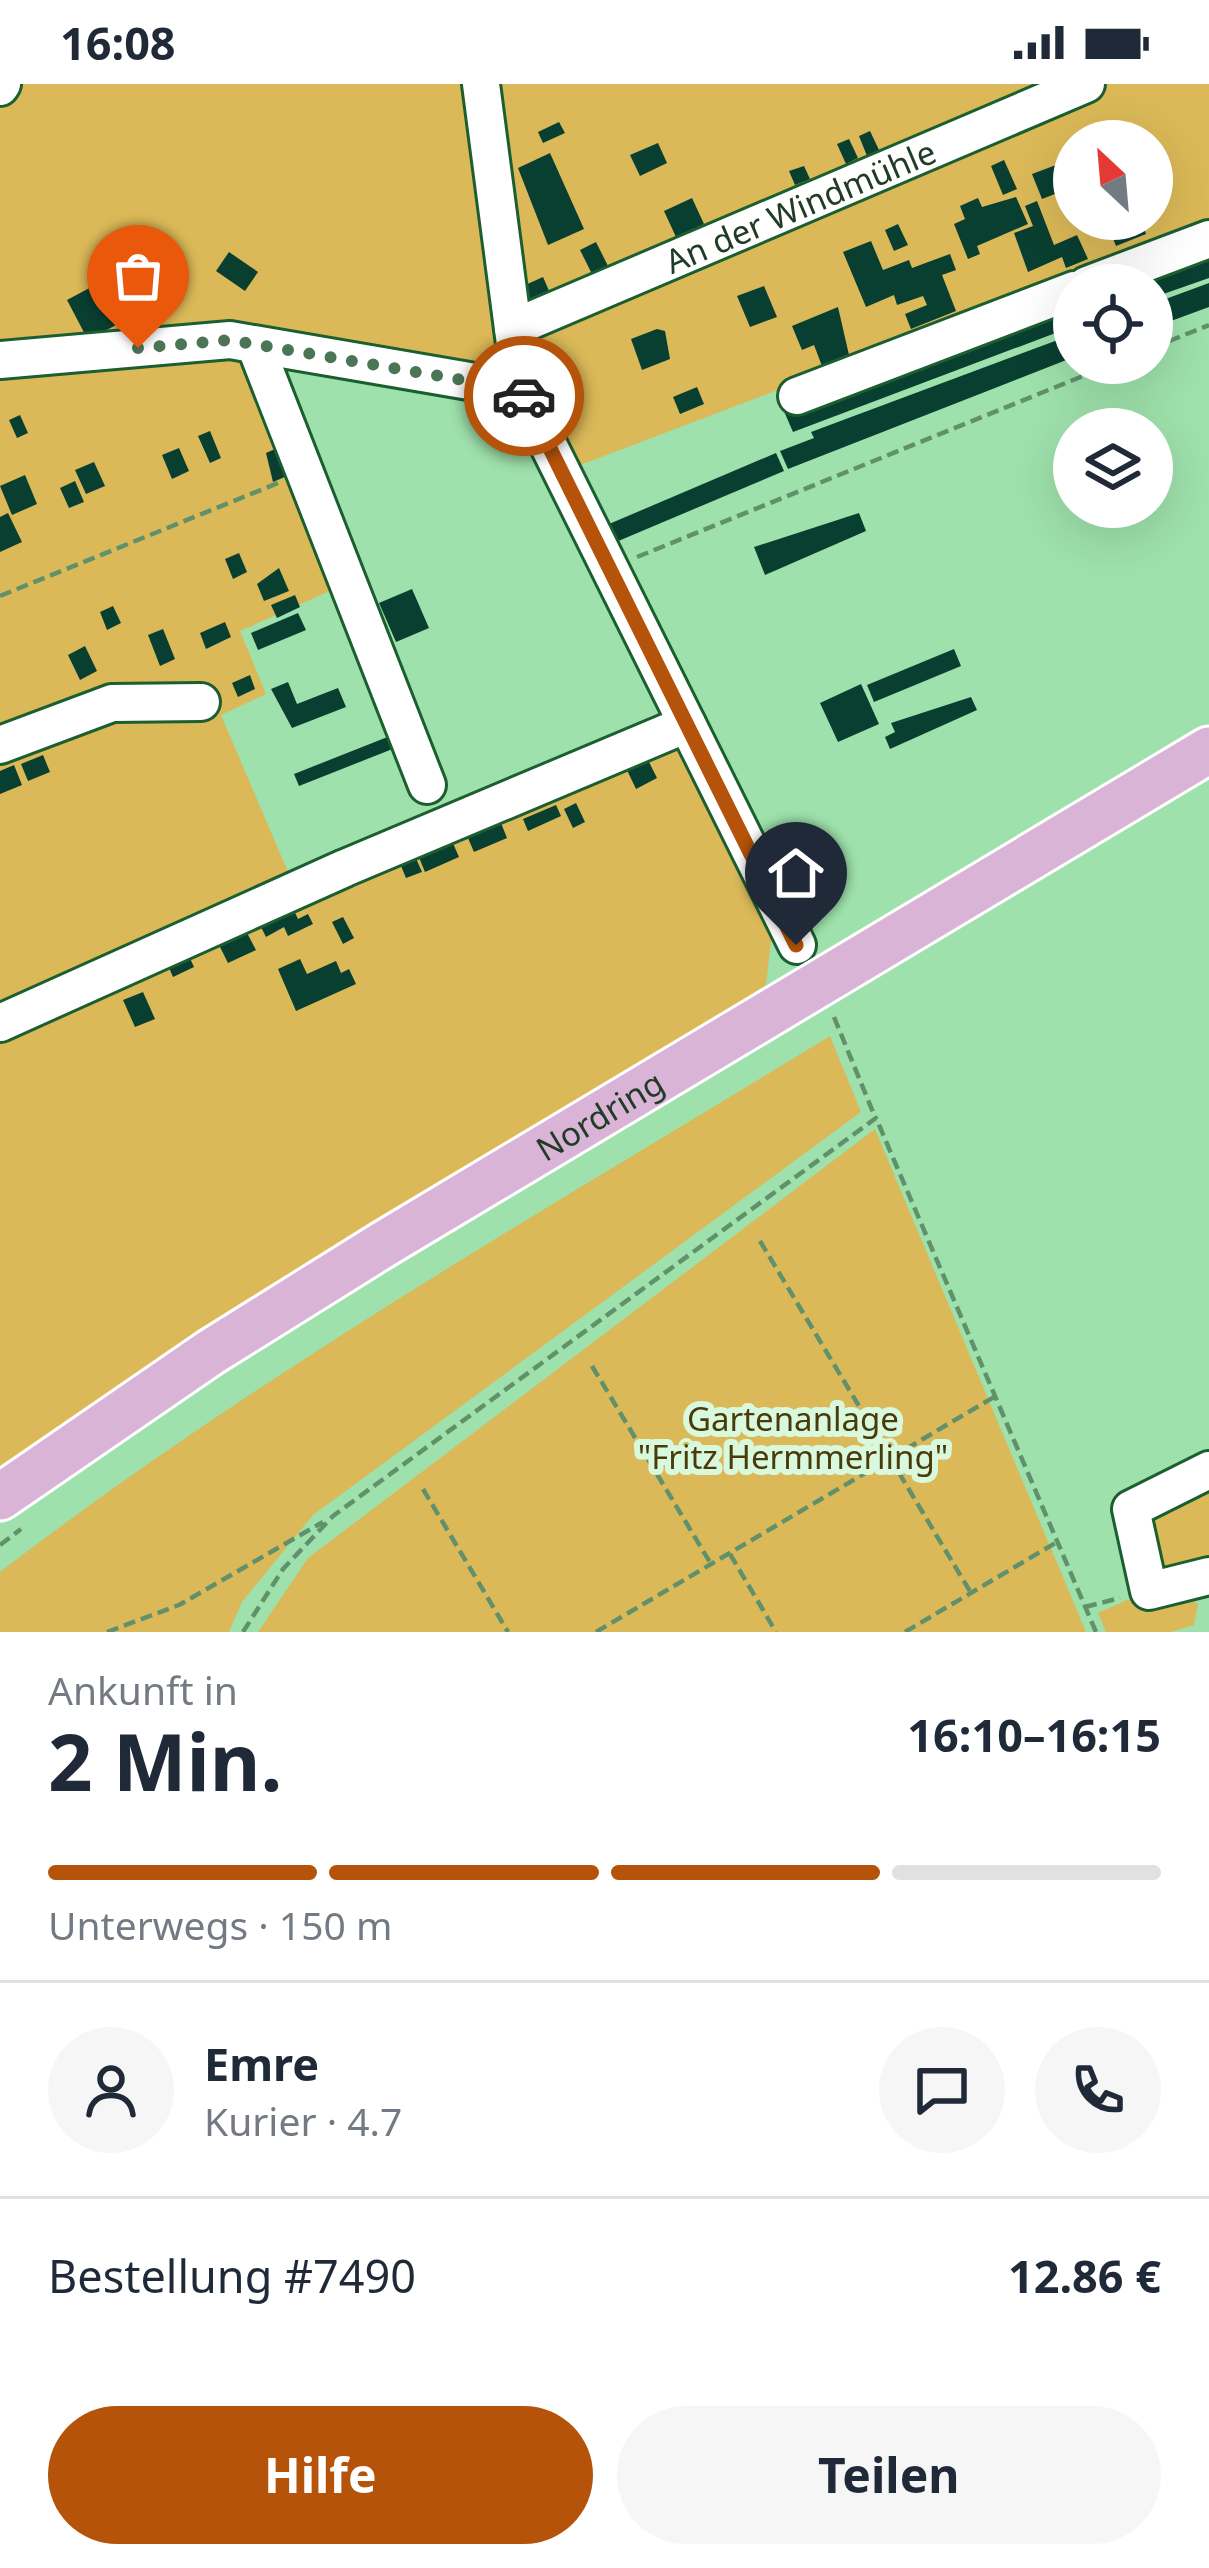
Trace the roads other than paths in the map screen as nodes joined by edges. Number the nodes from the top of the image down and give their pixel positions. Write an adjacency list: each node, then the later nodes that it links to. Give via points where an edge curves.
1 (481, 84): 6 (lane)
2 (1086, 84): 6 (lane, An der Windmühle)
3 (1209, 239): 4 (lane)
4 (1143, 264)
5 (1053, 298): 10 (lane)
6 (513, 328): 9 (lane)
7 (255, 344): 8 (lane); 9 (lane); 15 (lane)
8 (0, 360)
9 (521, 390): 12 (lane)
10 (796, 395)
11 (200, 702): 13 (lane, via 112,703)
12 (687, 724): 16 (lane); 17 (lane)
13 (0, 745)
14 (1209, 750): 19 (main road, Nordring, via 212,1352)
15 (427, 785)
16 (796, 945)
17 (0, 1023)
18 (1209, 1470): 20 (lane, via 1131,1508 1149,1591)
19 (18, 1507)
20 (1208, 1578)

